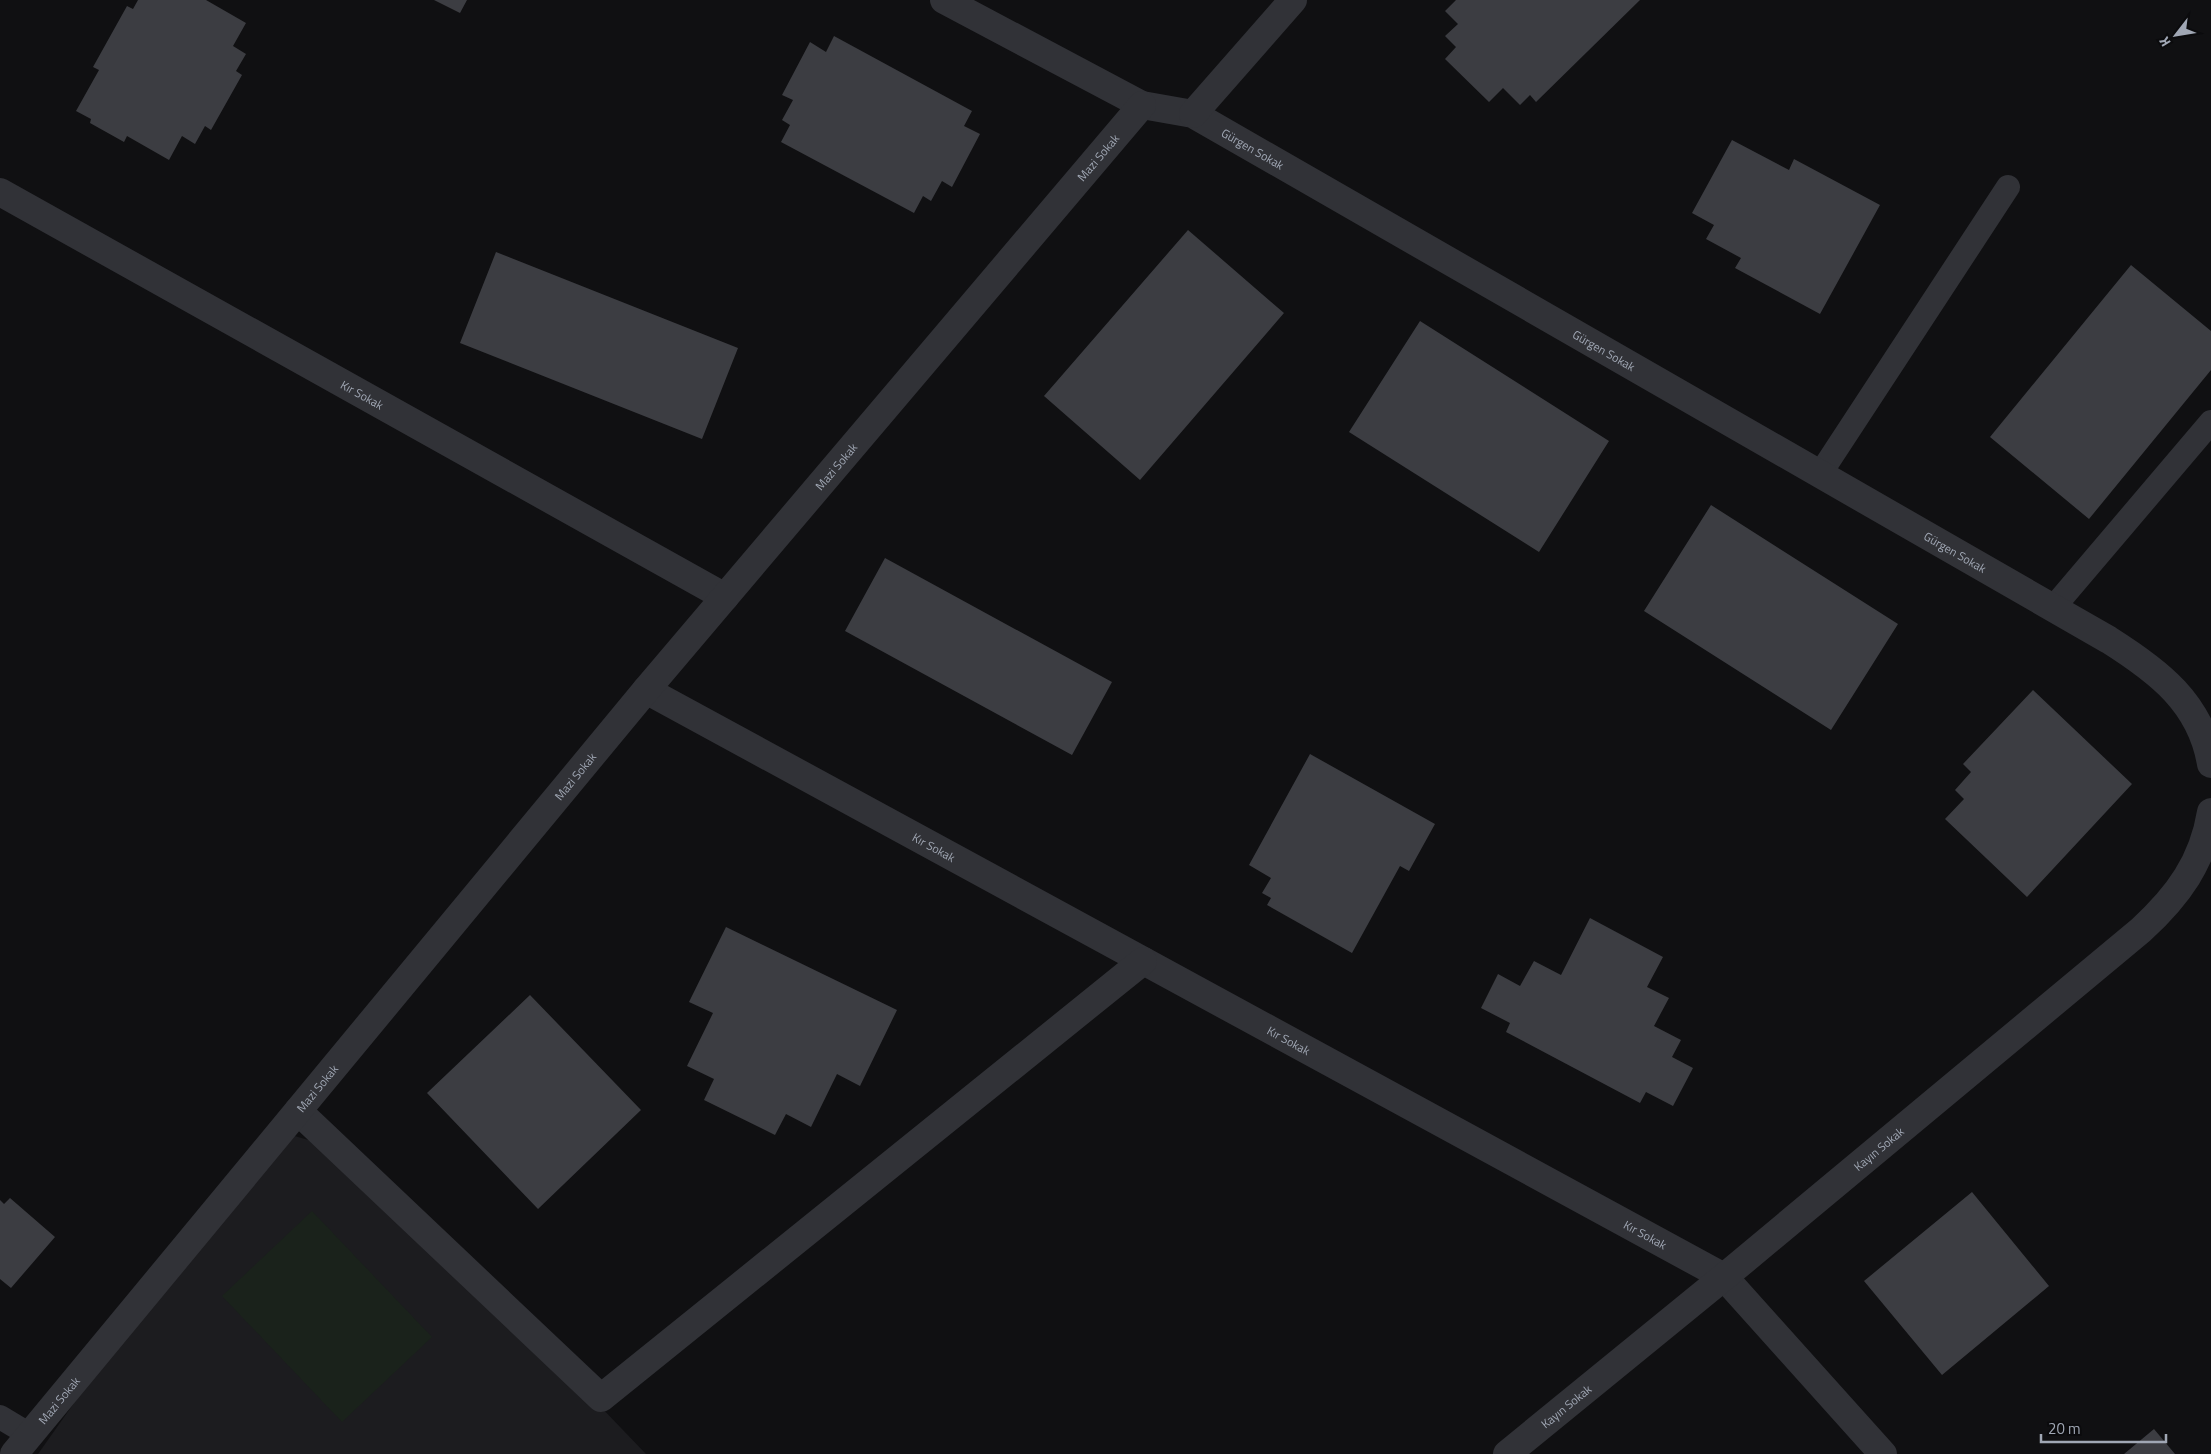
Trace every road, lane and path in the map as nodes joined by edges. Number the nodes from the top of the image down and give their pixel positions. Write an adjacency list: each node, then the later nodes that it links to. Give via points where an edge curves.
1 (944, 0): 3 (street, Gürgen Sokak)
2 (1293, 0): 4 (street)
3 (1142, 105): 4 (street, Gürgen Sokak); 9 (street, Mazi Sokak)
4 (1192, 114): 8 (street, Gürgen Sokak)
5 (2008, 187): 8 (lane)
6 (0, 192): 9 (street, Kır Sokak)
7 (2211, 422): 10 (lane)
8 (1820, 474): 10 (street, Gürgen Sokak)
9 (725, 597): 11 (street, Mazi Sokak)
10 (2053, 608): 12 (street, Gürgen Sokak, via 2132,655 2171,685 2201,728)
11 (646, 690): 14 (street, Kır Sokak); 15 (street, Mazi Sokak)
12 (2211, 764)
13 (2211, 812): 16 (street, Kayın Sokak, via 2200,853 2166,908)
14 (1144, 960): 15 (street, via 601,1398); 16 (street, Kır Sokak)
15 (298, 1111): 18 (street, Mazi Sokak)
16 (1724, 1277): 19 (street, Kayın Sokak); 20 (street, Kır Sokak)
17 (0, 1417): 18 (lane)
18 (22, 1445)
19 (1507, 1454)
20 (1883, 1454)

